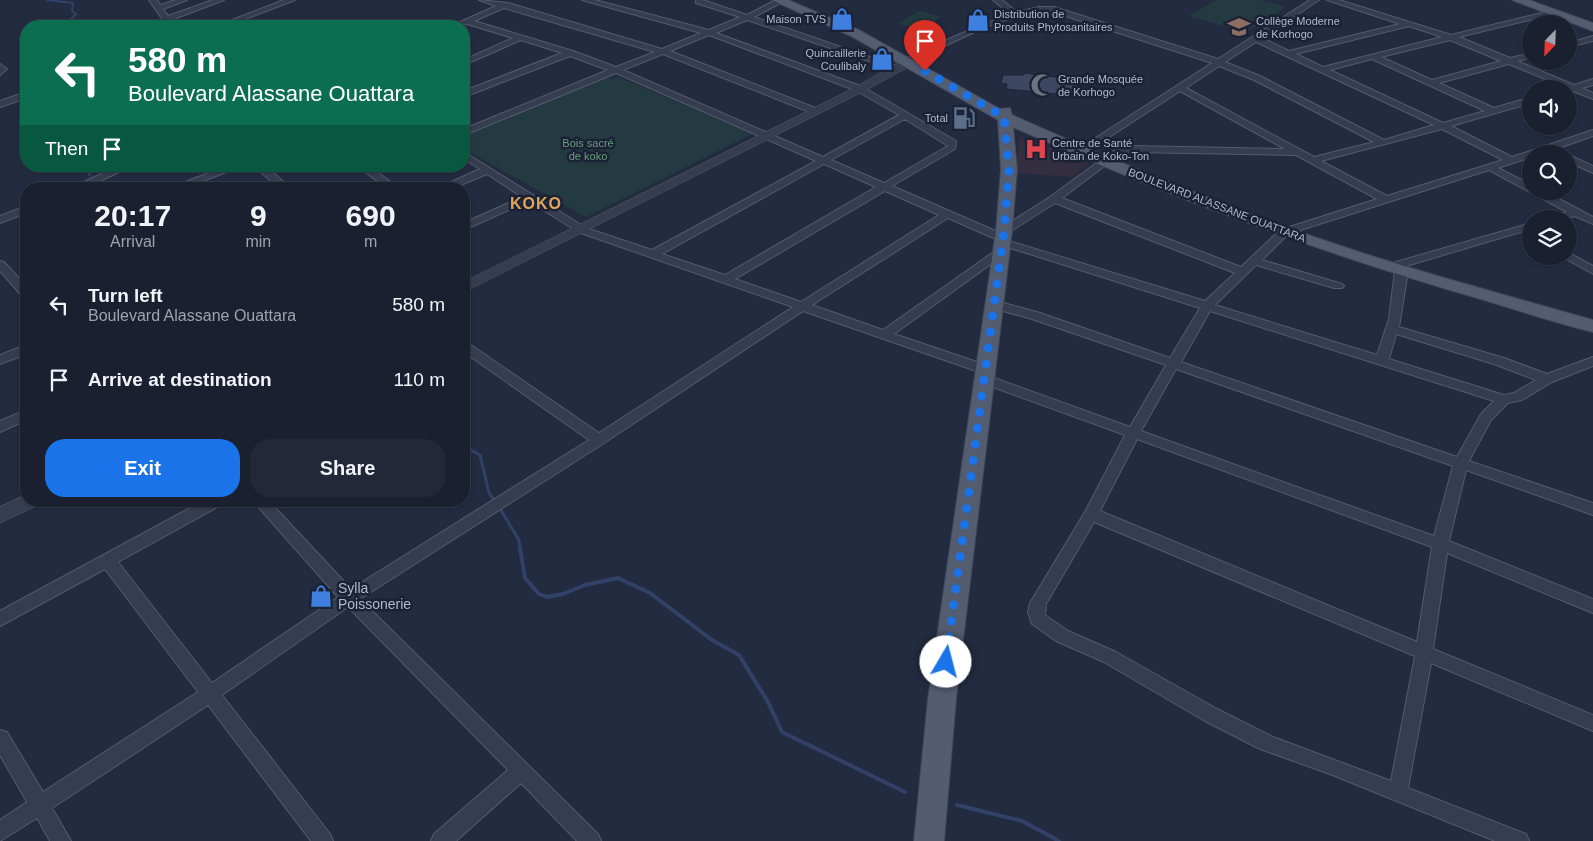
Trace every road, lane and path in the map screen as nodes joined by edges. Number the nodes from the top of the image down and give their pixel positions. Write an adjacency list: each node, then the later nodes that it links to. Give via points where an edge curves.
1 (153, 0): 15 (street)
2 (183, 0): 15 (street)
3 (220, 0): 19 (street)
4 (291, 0): 20 (street)
5 (483, 0): 14 (street)
6 (516, 0): 14 (street)
7 (586, 0): 25 (street)
8 (782, 0): 18 (street); 39 (main road, BOULEVARD ALASSANE OUATTARA, via 855,33)
9 (997, 0): 17 (street)
10 (1315, 0): 29 (street)
11 (1331, 0): 23 (street)
12 (1518, 0): 16 (main road)
13 (699, 1): 18 (street)
14 (504, 5): 21 (street); 31 (street)
15 (159, 8): 19 (street)
16 (1551, 12): 24 (main road); 27 (street)
17 (1016, 15): 38 (street, via 1038,8 1051,9); 39 (street)
18 (750, 16): 25 (street); 39 (street)
19 (166, 19)
20 (236, 20)
21 (469, 20)
22 (470, 22): 26 (street)
23 (1410, 24): 27 (street); 33 (street)
24 (1593, 27)
25 (707, 32): 31 (street); 49 (street)
26 (521, 37): 32 (street); 36 (street)
27 (1451, 37): 34 (street); 37 (street)
28 (1593, 38): 30 (street)
29 (1257, 39): 33 (street); 38 (street)
30 (1578, 42)
31 (662, 51): 42 (street); 56 (street)
32 (570, 53): 42 (street); 51 (street)
33 (1289, 53): 41 (street)
34 (1374, 57): 41 (street); 46 (street)
35 (1522, 57): 37 (street)
36 (470, 60)
37 (1507, 61): 44 (street); 46 (street)
38 (1218, 62): 48 (street); 64 (street)
39 (906, 63): 49 (street); 58 (main road, BOULEVARD ALASSANE OUATTARA)
40 (0, 67): 43 (street, via 3,69)
41 (1324, 69): 60 (street)
42 (615, 70): 61 (street); 63 (street)
43 (0, 72)
44 (1551, 80)
45 (1593, 82): 47 (street)
46 (1431, 83): 57 (street)
47 (1577, 86)
48 (1180, 88): 66 (street); 67 (street)
49 (860, 89): 56 (street); 59 (street)
50 (1577, 90): 52 (street)
51 (470, 92)
52 (1593, 96)
53 (20, 97): 55 (street)
54 (1522, 103): 57 (street)
55 (0, 104)
56 (815, 111): 63 (street)
57 (1492, 111): 60 (street)
58 (1004, 114): 66 (main road, BOULEVARD ALASSANE OUATTARA); 105 (main road, via 1009,169)
59 (906, 115): 73 (street); 88 (street, via 953,143 952,147)
60 (1443, 126): 64 (street); 72 (street)
61 (470, 130)
62 (1593, 133): 65 (street)
63 (764, 136): 73 (street); 101 (street)
64 (1383, 143): 71 (street)
65 (1557, 145)
66 (1083, 150): 70 (main road, BOULEVARD ALASSANE OUATTARA)
67 (1297, 152): 70 (street, via 1146,148 1116,152); 71 (street)
68 (1522, 157): 72 (street)
69 (470, 159): 76 (street)
70 (1106, 160): 90 (street); 103 (main road, BOULEVARD ALASSANE OUATTARA)
71 (1313, 160): 91 (street)
72 (1511, 160): 75 (street)
73 (824, 161): 88 (street); 106 (street)
74 (1577, 162): 77 (street)
75 (1490, 167): 87 (street); 91 (street)
76 (488, 170): 86 (street); 89 (street)
77 (1593, 170)
78 (113, 172): 82 (street)
79 (220, 172): 83 (street)
80 (266, 172): 84 (street)
81 (371, 172): 85 (street)
82 (90, 182)
83 (192, 182)
84 (278, 182)
85 (385, 182)
86 (458, 182)
87 (1522, 184)
88 (882, 186): 96 (street); 113 (street)
89 (530, 197): 99 (street); 101 (street)
90 (1054, 199): 105 (street); 112 (street)
91 (1384, 199): 103 (street)
92 (1553, 200): 93 (street)
93 (1572, 210)
94 (20, 212): 97 (street)
95 (1577, 213): 98 (street)
96 (946, 214): 105 (street); 118 (street)
97 (0, 220)
98 (1593, 221)
99 (470, 224)
100 (1522, 229): 102 (street)
101 (582, 230): 106 (street); 114 (street)
102 (1519, 230): 104 (street); 110 (street)
103 (1287, 231): 107 (street); 110 (main road, BOULEVARD ALASSANE OUATTARA)
104 (1522, 232)
105 (1003, 240): 117 (main road); 119 (street); 123 (street)
106 (652, 255): 113 (street)
107 (1254, 261): 112 (street); 116 (street)
108 (1577, 262): 111 (street)
109 (0, 264): 115 (street)
110 (1401, 267): 120 (main road, BOULEVARD ALASSANE OUATTARA); 121 (main road, BOULEVARD ALASSANE OUATTARA); 122 (street)
111 (1593, 271)
112 (1243, 272): 119 (street)
113 (725, 280): 118 (street)
114 (470, 285)
115 (20, 286)
116 (1338, 286)
117 (993, 304): 129 (street); 130 (main road)
118 (802, 306): 123 (street); 136 (street)
119 (1206, 307): 127 (street); 129 (street)
120 (1593, 320)
121 (1593, 326)
122 (1392, 329): 127 (street); 131 (street)
123 (884, 335): 130 (street)
124 (470, 350): 136 (street)
125 (20, 351): 126 (street)
126 (0, 360)
127 (1382, 361): 132 (street)
128 (1593, 362): 131 (street)
129 (1174, 364): 135 (street); 137 (street)
130 (985, 374): 135 (street); 161 (main road, via 942,699)
131 (1547, 379): 132 (street, via 1517,396)
132 (1504, 399): 137 (street, via 1486,418)
133 (20, 417): 134 (street)
134 (1, 425)
135 (1133, 433): 142 (street); 144 (street)
136 (599, 440): 146 (street)
137 (1461, 462): 141 (street); 144 (street)
138 (20, 506): 143 (street)
139 (205, 507): 145 (street)
140 (266, 507): 146 (street)
141 (1593, 509)
142 (1091, 514): 149 (street); 154 (street, via 1038,603 1038,619 1062,636 1110,657 1267,743)
143 (0, 516)
144 (1440, 544): 147 (street); 149 (street)
145 (106, 560): 148 (street); 150 (street)
146 (349, 598): 150 (street); 153 (street)
147 (1593, 606)
148 (0, 619)
149 (1424, 653): 151 (street); 154 (street)
150 (211, 693): 155 (street); 158 (street)
151 (1593, 723)
152 (0, 738): 155 (street)
153 (522, 770): 159 (street); 160 (street)
154 (1398, 792): 162 (street)
155 (39, 806): 156 (street); 157 (street)
156 (0, 831)
157 (61, 841)
158 (323, 841)
159 (441, 841)
160 (590, 841)
161 (929, 841)
162 (1519, 841)

